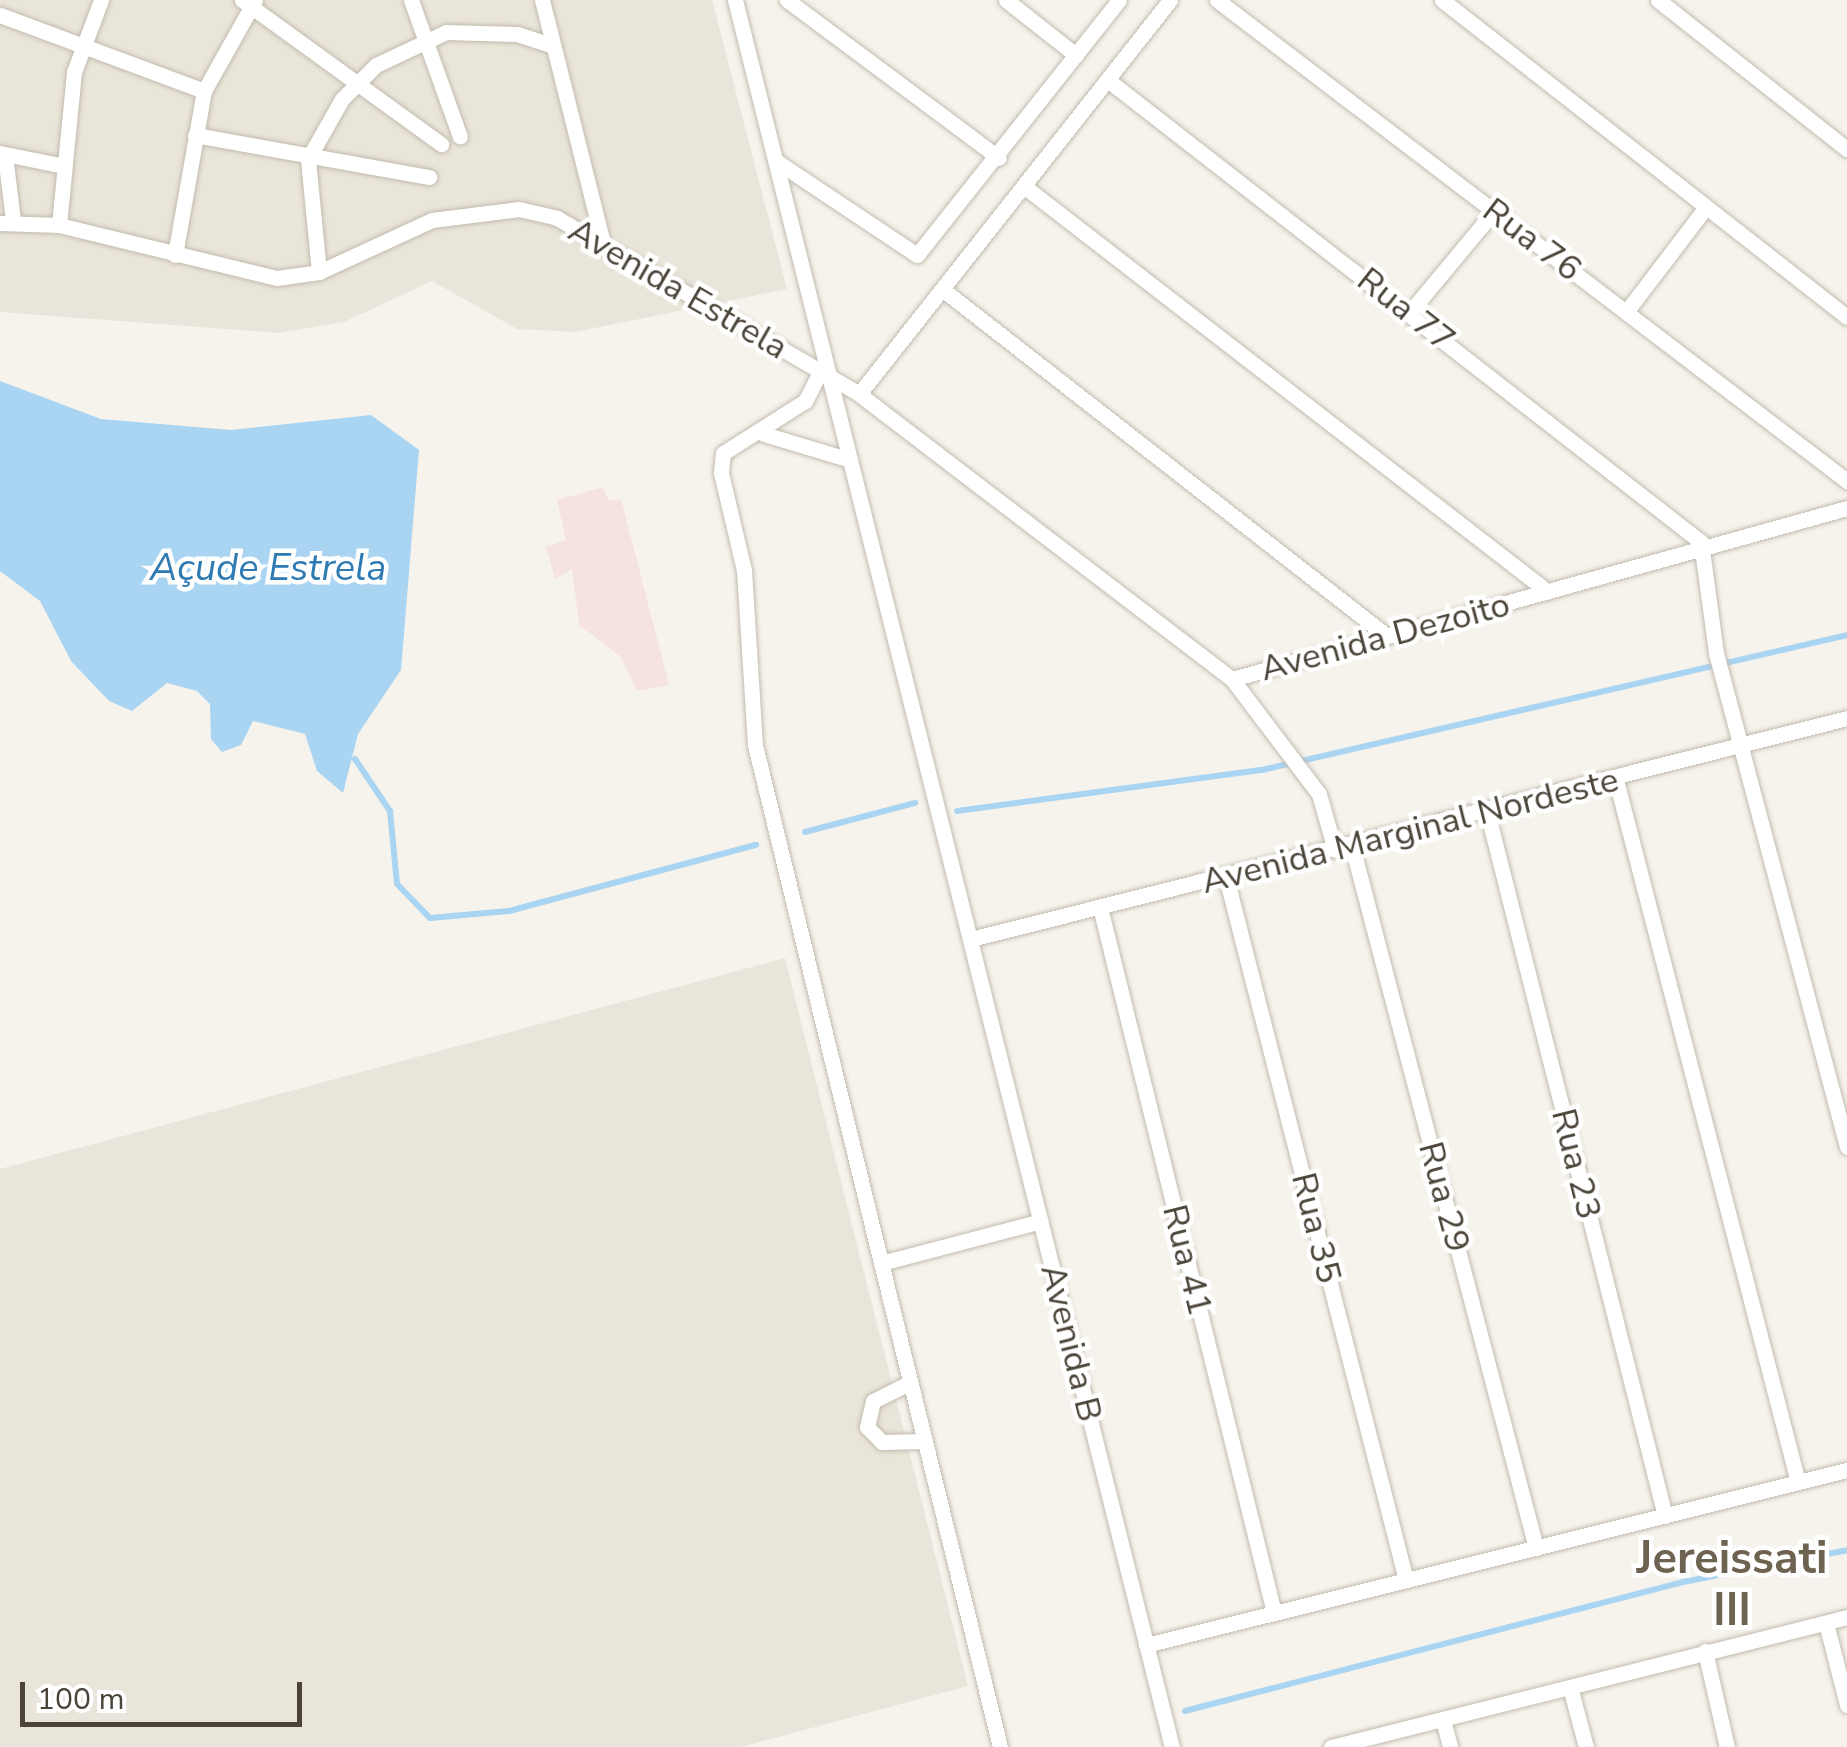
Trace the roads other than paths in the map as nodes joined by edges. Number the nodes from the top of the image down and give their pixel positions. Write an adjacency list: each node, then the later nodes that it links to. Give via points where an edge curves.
1 (101, 0): 15 (street)
2 (411, 0): 14 (street)
3 (542, 0): 16 (street)
4 (735, 0): 28 (street, Avenida B)
5 (788, 0): 26 (street)
6 (1006, 0): 17 (street)
7 (1119, 0): 17 (street)
8 (1170, 0): 18 (street)
9 (1217, 0): 33 (street, Rua 76)
10 (1442, 0): 32 (street)
11 (1658, 0): 24 (street)
12 (248, 2): 19 (street); 20 (street)
13 (0, 14): 15 (street)
14 (424, 36): 16 (street, via 517,34); 19 (street); 22 (street)
15 (80, 43): 20 (street); 29 (street)
16 (553, 46): 36 (street)
17 (1076, 55): 26 (street)
18 (1109, 81): 31 (street); 40 (street, Rua 77)
19 (355, 85): 23 (street); 27 (street)
20 (204, 91): 21 (street)
21 (195, 135): 27 (street); 37 (street)
22 (460, 138)
23 (441, 144)
24 (1847, 149)
25 (2, 154): 29 (street); 34 (street)
26 (998, 158): 28 (street, via 921,253 884,238)
27 (308, 159): 30 (street); 38 (street)
28 (776, 161): 43 (street, Avenida B)
29 (64, 166): 35 (street)
30 (428, 177)
31 (1024, 187): 39 (street); 50 (street)
32 (1706, 206): 41 (street); 42 (street)
33 (1494, 211): 40 (street); 41 (street, Rua 76)
34 (6, 222): 35 (street, Avenida Estrela)
35 (59, 225): 37 (street, Avenida Estrela)
36 (603, 242): 38 (street, Avenida Estrela, via 557,218 498,210 432,220); 43 (street, Avenida Estrela)
37 (175, 255): 38 (street, Avenida Estrela, via 261,277)
38 (319, 272)
39 (942, 289): 44 (street); 51 (street)
40 (1410, 312): 49 (street, Rua 77)
41 (1626, 312): 47 (street, Rua 76)
42 (1847, 316)
43 (825, 376): 44 (street, Avenida Dezoito); 45 (street); 46 (street, Avenida B)
44 (859, 394): 52 (street, Avenida Dezoito)
45 (764, 434): 46 (street); 64 (street, via 722,453 744,570 755,745)
46 (850, 460): 61 (street, Avenida B)
47 (1847, 481)
48 (1847, 508): 49 (street, Avenida Dezoito)
49 (1701, 542): 50 (street, Avenida Dezoito); 54 (street, via 1716,654)
50 (1548, 592): 51 (street, Avenida Dezoito)
51 (1388, 636): 52 (street, Avenida Dezoito)
52 (1232, 680): 58 (street, via 1319,794)
53 (1847, 718): 54 (street, Avenida Marginal Nordeste)
54 (1744, 750): 55 (street, Avenida Marginal Nordeste); 62 (street)
55 (1616, 780): 56 (street, Avenida Marginal Nordeste); 68 (street)
56 (1487, 811): 57 (street, Avenida Marginal Nordeste); 69 (street, Rua 23)
57 (1352, 846): 58 (street, Avenida Marginal Nordeste); 70 (street, Rua 29)
58 (1336, 850): 59 (street, Avenida Marginal Nordeste)
59 (1226, 877): 60 (street, Avenida Marginal Nordeste); 71 (street, Rua 35)
60 (1100, 907): 61 (street, Avenida Marginal Nordeste); 72 (street, Rua 41)
61 (971, 939): 63 (street, Avenida B)
62 (1847, 1147)
63 (1041, 1221): 64 (street); 75 (street, Avenida B)
64 (881, 1263): 65 (street)
65 (908, 1383): 66 (street); 66 (street, via 873,1401 867,1428 882,1442)
66 (923, 1440): 80 (street)
67 (1847, 1470): 68 (street)
68 (1798, 1482): 69 (street)
69 (1666, 1516): 70 (street)
70 (1536, 1548): 71 (street)
71 (1406, 1580): 72 (street)
72 (1274, 1613): 75 (street)
73 (1847, 1617): 74 (street)
74 (1826, 1623): 76 (street); 78 (street)
75 (1146, 1645): 81 (street, Avenida B)
76 (1705, 1652): 77 (street); 85 (street)
77 (1570, 1687): 79 (street); 84 (street)
78 (1847, 1705)
79 (1443, 1720): 82 (street); 83 (street)
80 (1000, 1747)
81 (1172, 1747)
82 (1330, 1747)
83 (1450, 1747)
84 (1586, 1747)
85 (1727, 1747)

